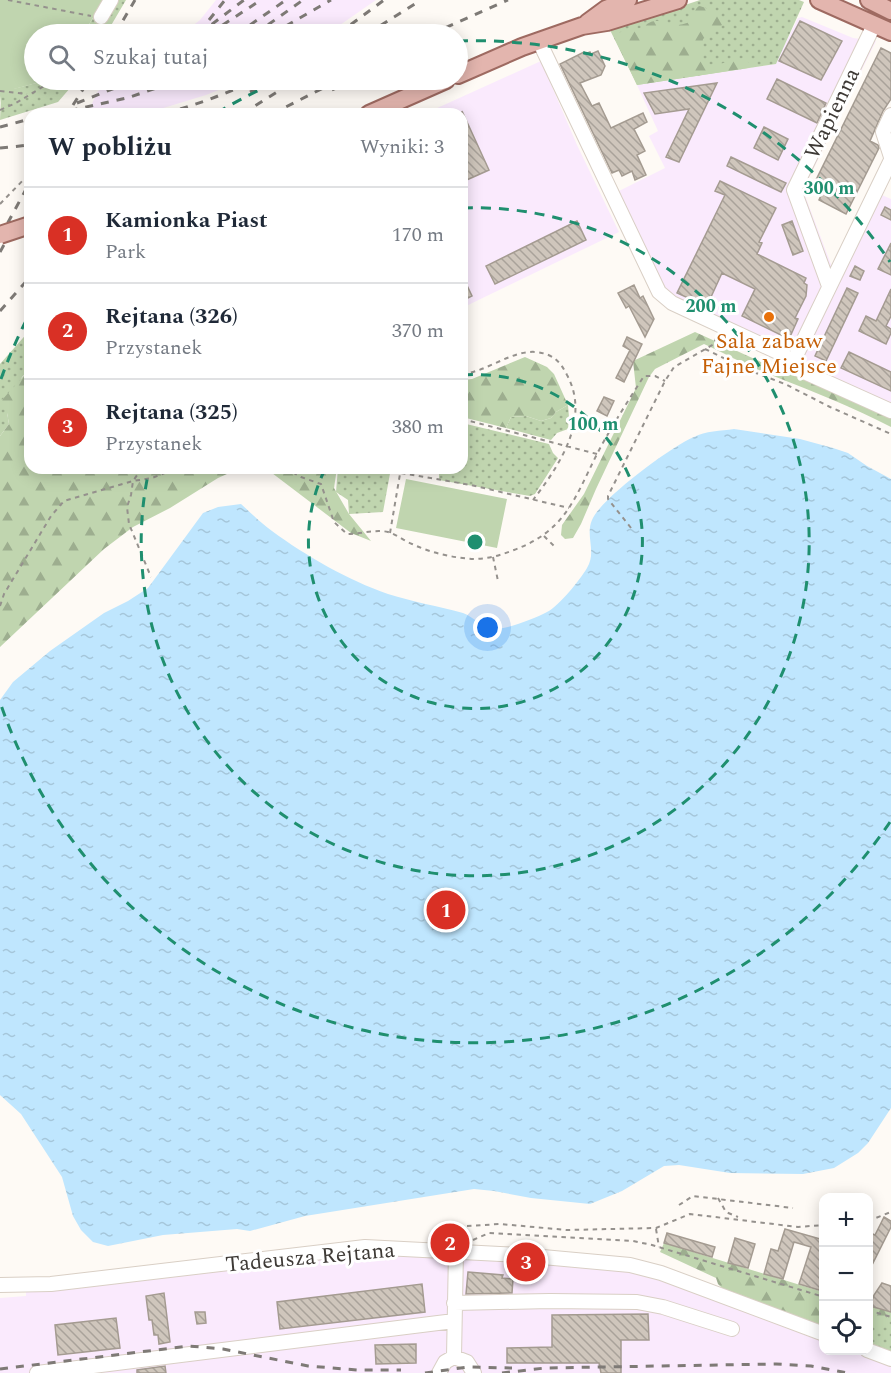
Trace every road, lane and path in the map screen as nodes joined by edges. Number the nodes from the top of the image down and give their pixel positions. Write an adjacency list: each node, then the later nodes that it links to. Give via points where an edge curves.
1 (8, 0): 8 (path)
2 (111, 0): 8 (street)
3 (628, 0): 10 (main road)
4 (678, 0): 10 (main road)
5 (819, 0): 9 (main road)
6 (868, 0): 7 (main road)
7 (891, 11)
8 (101, 17)
9 (874, 25): 11 (main road); 26 (street, Wapienna, via 794,190)
10 (582, 26): 12 (main road)
11 (891, 32)
12 (539, 41): 13 (main road); 27 (street, via 654,285 672,303)
13 (468, 71)
14 (36, 90): 17 (path)
15 (423, 90): 18 (main road)
16 (0, 91): 17 (path)
17 (29, 94): 19 (path)
18 (383, 108)
19 (0, 110)
20 (891, 115): 21 (street, via 883,132)
21 (891, 158): 26 (street)
22 (24, 179): 23 (path)
23 (0, 204)
24 (24, 227): 25 (main road, bridge)
25 (0, 235)
26 (829, 286): 29 (street)
27 (720, 325): 28 (path, via 714,344); 29 (street, via 784,355)
28 (705, 349): 31 (path, via 674,367); 34 (path)
29 (791, 366): 32 (street)
30 (468, 372): 35 (path, via 528,352 552,356 567,374 576,400)
31 (665, 381): 36 (path, via 644,376); 45 (path, via 608,496)
32 (891, 411)
33 (468, 420): 35 (path)
34 (891, 434)
35 (568, 445): 36 (path); 43 (path)
36 (597, 454): 44 (path)
37 (138, 474): 42 (path)
38 (162, 474): 42 (path)
39 (296, 474): 46 (path, via 321,484 334,522 347,534)
40 (400, 474): 46 (path)
41 (405, 474): 43 (path)
42 (133, 481): 50 (path, via 127,507 129,524); 52 (path, via 64,501 51,516)
43 (533, 500): 44 (path)
44 (569, 508): 47 (path)
45 (631, 528)
46 (390, 533): 49 (path, via 433,552 474,559)
47 (544, 536): 48 (path); 49 (path)
48 (556, 548)
49 (493, 557): 51 (path)
50 (151, 577)
51 (498, 581)
52 (0, 606)
53 (718, 1198): 54 (path, via 693,1196); 55 (path); 58 (path, via 726,1212)
54 (679, 1205)
55 (793, 1208)
56 (891, 1212): 57 (path)
57 (873, 1219)
58 (744, 1220): 59 (path, via 690,1214); 60 (path, via 798,1227)
59 (666, 1224): 62 (path); 63 (path)
60 (819, 1225)
61 (467, 1226): 63 (path)
62 (671, 1227)
63 (656, 1228): 64 (path)
64 (659, 1246)
65 (456, 1251): 66 (street, Tadeusza Rejtana, via 365,1247 51,1284); 67 (street); 72 (street, Tadeusza Rejtana, via 637,1266)
66 (0, 1285)
67 (454, 1303): 70 (street); 71 (street, via 637,1302)
68 (873, 1312): 69 (path)
69 (891, 1317)
70 (454, 1321): 74 (street); 76 (street)
71 (732, 1329)
72 (819, 1332)
73 (873, 1352): 75 (street)
74 (454, 1357): 77 (street, via 445,1362); 78 (street, via 467,1362)
75 (891, 1359)
76 (37, 1373)
77 (439, 1373)
78 (474, 1373)

